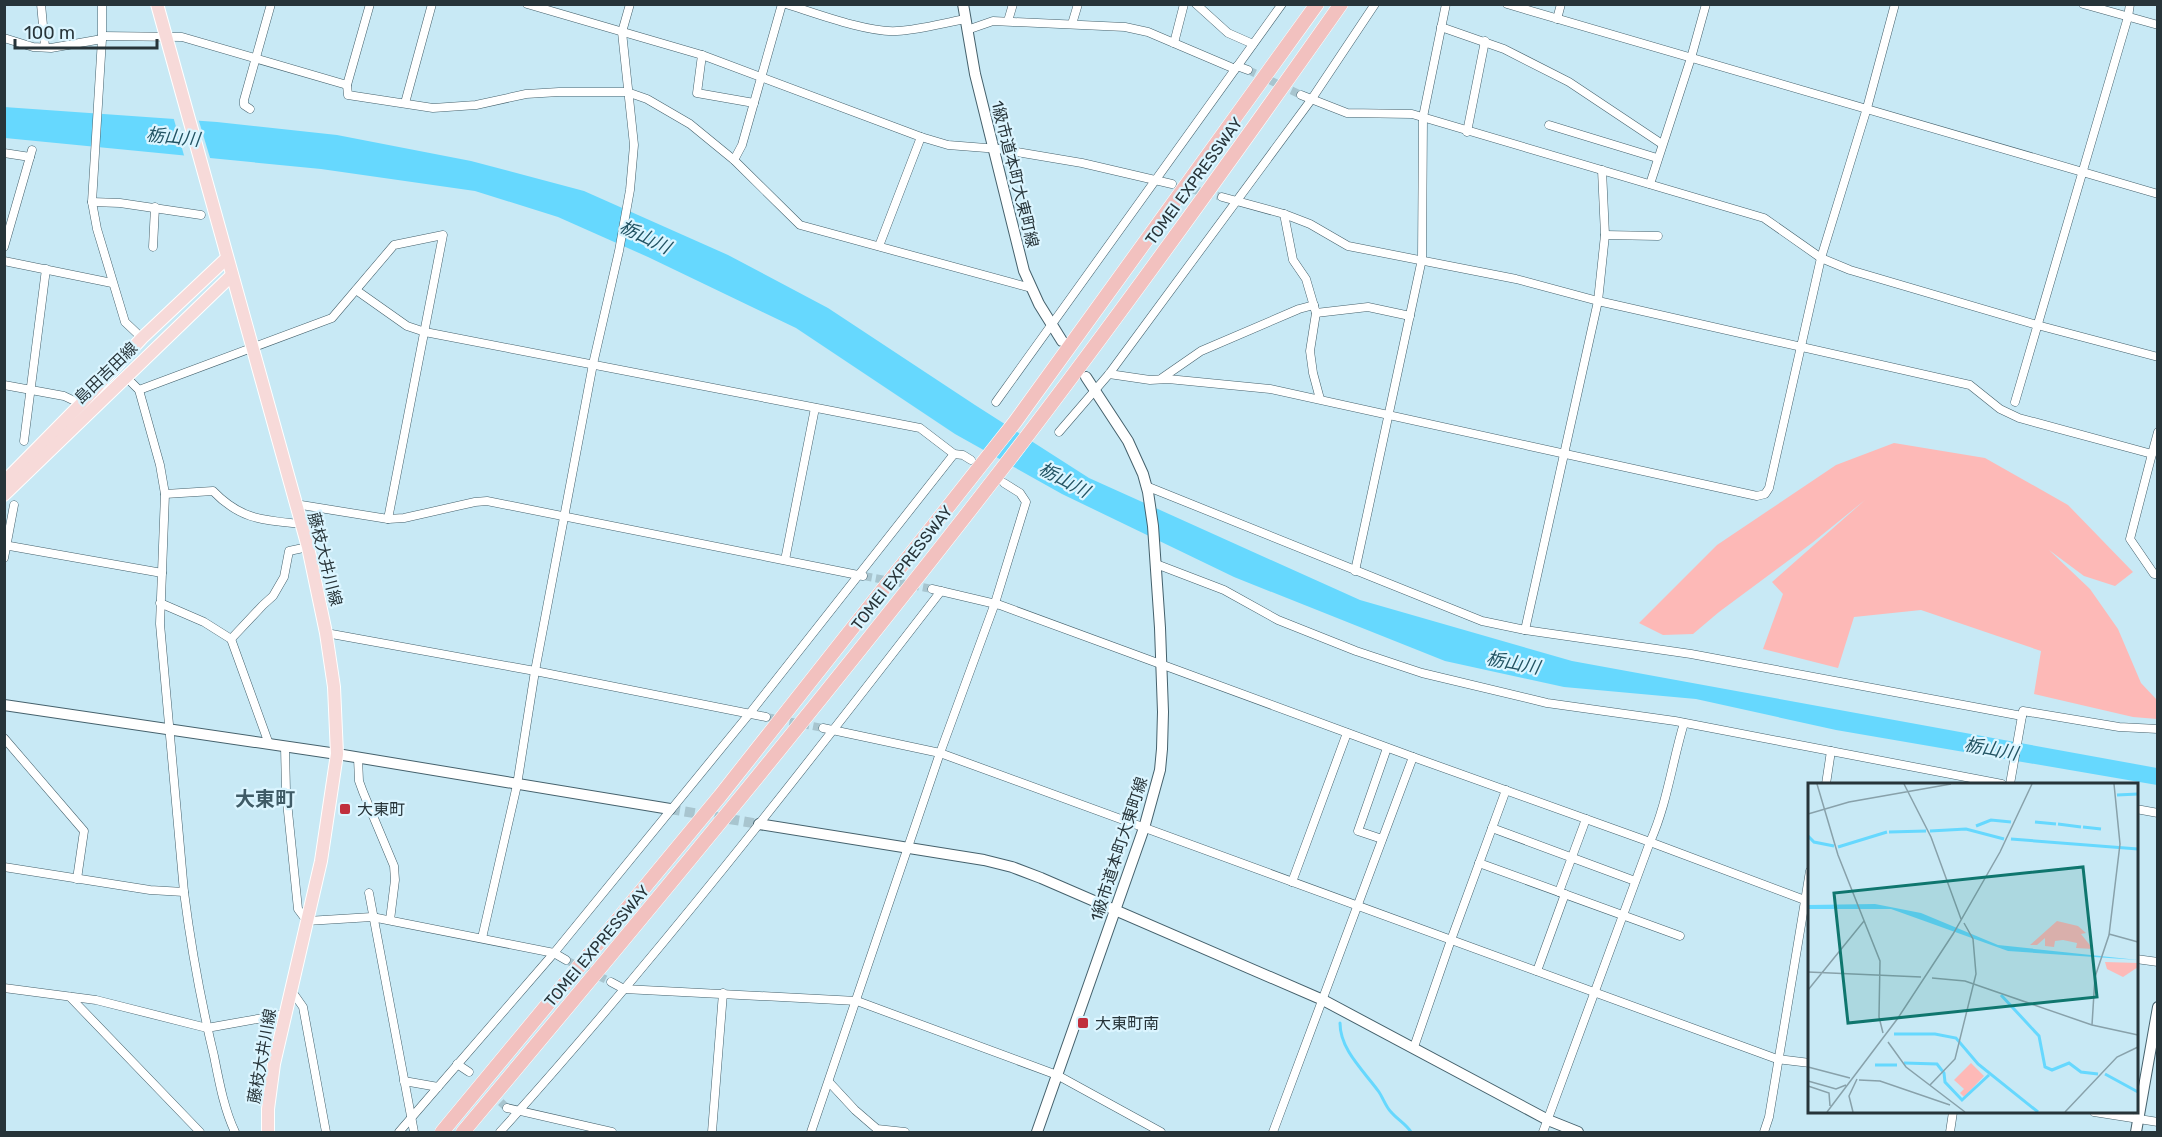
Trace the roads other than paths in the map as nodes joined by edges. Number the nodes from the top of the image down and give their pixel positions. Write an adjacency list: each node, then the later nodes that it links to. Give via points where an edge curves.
1 (41, 4): 40 (street)
2 (102, 4): 34 (street)
3 (158, 4): 35 (main road, 藤枝大井川線)
4 (271, 4): 43 (street)
5 (370, 4): 47 (street)
6 (432, 4): 51 (street)
7 (527, 4): 33 (street)
8 (630, 4): 33 (street)
9 (784, 4): 29 (street, via 878,31); 46 (street)
10 (963, 4): 29 (street, 1級市道本町大東町線)
11 (1013, 4): 28 (street)
12 (1078, 4): 30 (street)
13 (1185, 4): 38 (street)
14 (1196, 4): 39 (street, via 1228,33)
15 (1282, 4): 39 (street)
16 (1317, 4): 122 (highway, TOMEI EXPRESSWAY, via 1015,422)
17 (1341, 4): 123 (highway, TOMEI EXPRESSWAY, via 1030,430)
18 (1375, 4): 50 (street)
19 (1446, 4): 32 (street)
20 (1507, 4): 27 (street)
21 (1561, 4): 27 (street)
22 (1706, 4): 42 (street)
23 (1894, 4): 53 (street)
24 (2083, 4): 26 (street)
25 (2130, 4): 26 (street)
26 (2128, 16): 31 (street); 65 (street)
27 (1557, 19): 42 (street)
28 (1008, 21): 29 (street); 30 (street)
29 (966, 24): 60 (street, 1級市道本町大東町線)
30 (1072, 24): 38 (street, via 1125,27)
31 (2157, 25)
32 (1442, 27): 37 (street); 55 (street)
33 (622, 32): 41 (street); 48 (street)
34 (102, 37): 35 (street); 40 (street); 72 (street)
35 (166, 37): 43 (street); 81 (main road, 藤枝大井川線)
36 (4, 38): 40 (street)
37 (1485, 42): 57 (street); 59 (street, via 1569,82)
38 (1174, 43): 44 (street)
39 (1253, 44): 44 (street)
40 (45, 47)
41 (702, 55): 46 (street); 52 (street, via 697,93)
42 (1691, 58): 53 (street); 59 (street)
43 (255, 59): 47 (street); 54 (street, via 244,100)
44 (1236, 68): 45 (street); 66 (street)
45 (1248, 70)
46 (762, 76): 52 (street); 58 (street)
47 (347, 85): 51 (street, via 348,95)
48 (627, 92): 51 (street, via 526,94 476,105 432,108); 63 (street, via 690,124); 101 (street, via 634,145 630,190)
49 (1301, 95): 50 (street)
50 (1311, 100): 55 (street, via 1347,113); 71 (street)
51 (405, 103)
52 (754, 103): 63 (street)
53 (1867, 108): 65 (street); 82 (street)
54 (250, 109)
55 (1423, 117): 57 (street); 83 (street)
56 (1549, 125): 62 (street)
57 (1467, 132): 64 (street)
58 (921, 137): 60 (street, via 948,145); 78 (street)
59 (1662, 144): 62 (street)
60 (992, 148): 66 (street); 88 (street, 1級市道本町大東町線)
61 (4, 153): 79 (street, via 31,153)
62 (1657, 158): 68 (street)
63 (734, 160): 78 (street, via 800,225)
64 (1602, 170): 68 (street); 76 (street)
65 (2082, 173): 69 (street); 94 (street)
66 (1155, 180): 67 (street); 93 (street)
67 (1172, 184)
68 (1650, 184): 82 (street, via 1764,218)
69 (2157, 194)
70 (1222, 197): 71 (street)
71 (1236, 201): 74 (street); 102 (street)
72 (92, 202): 73 (street); 87 (street)
73 (155, 207): 75 (street); 80 (street)
74 (1284, 214): 83 (street, via 1348,246); 91 (street, via 1293,260 1306,279)
75 (201, 215)
76 (1605, 236): 77 (street); 90 (street)
77 (1658, 236)
78 (879, 246): 88 (street)
79 (4, 247)
80 (153, 247)
81 (227, 258): 86 (main road, 藤枝大井川線); 96 (main road, 島田吉田線)
82 (1821, 258): 94 (street); 98 (street)
83 (1422, 259): 90 (street); 92 (street)
84 (4, 261): 85 (street)
85 (46, 269): 87 (street); 107 (street)
86 (232, 275): 99 (main road, 藤枝大井川線); 103 (main road, 島田吉田線)
87 (112, 283): 96 (street, via 125,322)
88 (1031, 288): 93 (street, 1級市道本町大東町線)
89 (356, 290): 95 (street, via 407,327); 95 (street, via 394,245 443,235); 99 (street, via 332,318)
90 (1598, 301): 98 (street); 119 (street)
91 (1315, 309): 92 (street, via 1368,307); 105 (street, via 1299,309 1201,351); 110 (street, via 1310,351)
92 (1410, 316): 115 (street)
93 (1051, 325): 97 (street, 1級市道本町大東町線); 111 (street)
94 (2037, 325): 100 (street); 112 (street)
95 (425, 332): 101 (street); 131 (street)
96 (142, 338): 113 (main road, 島田吉田線)
97 (1062, 341)
98 (1802, 346): 119 (street, via 1765,494 1757,496); 121 (street, via 1970,385 2000,409 2019,418)
99 (252, 349): 108 (street); 128 (main road, 藤枝大井川線)
100 (2157, 357)
101 (594, 364): 114 (street); 130 (street)
102 (1109, 374): 105 (street); 109 (street)
103 (126, 377): 108 (street); 127 (main road, 島田吉田線)
104 (1086, 377): 109 (street, 1級市道本町大東町線)
105 (1161, 379): 110 (street, via 1270,389)
106 (4, 385): 107 (street)
107 (31, 389): 113 (street); 118 (street)
108 (139, 390): 126 (street)
109 (1095, 391): 116 (street); 125 (street, 1級市道本町大東町線, via 1136,456)
110 (1320, 399): 115 (street)
111 (996, 402)
112 (2015, 402)
113 (81, 404): 124 (main road, 島田吉田線)
114 (816, 408): 120 (street, via 920,428); 136 (street)
115 (1389, 414): 119 (street); 138 (street)
116 (1059, 432)
117 (2157, 432): 121 (street)
118 (24, 441)
119 (1563, 453): 146 (street)
120 (954, 454): 122 (street); 141 (street)
121 (2152, 454): 140 (street, via 2130,538)
122 (978, 461): 245 (highway, TOMEI EXPRESSWAY, via 720,796)
123 (1002, 478): 145 (street, via 1026,502); 246 (highway, TOMEI EXPRESSWAY)
124 (4, 482)
125 (1147, 489): 137 (street, 1級市道本町大東町線); 138 (street)
126 (165, 494): 132 (street, via 213,491 227,506 256,519); 139 (street)
127 (4, 495)
128 (295, 504): 131 (street); 132 (main road, 藤枝大井川線)
129 (14, 505): 133 (street)
130 (566, 516): 131 (street, via 487,501 404,519); 136 (street); 150 (street)
131 (387, 519)
132 (301, 524): 134 (main road, 藤枝大井川線)
133 (5, 546): 135 (street); 139 (street)
134 (308, 547): 147 (main road, 藤枝大井川線); 148 (street, via 290,551 284,577 273,596)
135 (4, 558)
136 (785, 560): 141 (street)
137 (1156, 562): 149 (street, 1級市道本町大東町線); 155 (street, via 1224,590 1278,620 1422,673 1546,704)
138 (1355, 571): 146 (street, via 1482,621)
139 (162, 573): 144 (street)
140 (2157, 574)
141 (862, 576): 152 (street)
142 (932, 589): 143 (street)
143 (941, 591): 145 (street); 159 (street)
144 (160, 603): 148 (street); 158 (street)
145 (995, 603): 149 (street); 166 (street)
146 (1525, 630): 153 (street, via 1691,654)
147 (326, 633): 150 (street); 167 (main road, 藤枝大井川線, via 334,687)
148 (231, 639): 162 (street)
149 (1161, 664): 160 (street); 180 (street, 1級市道本町大東町線, via 1160,770)
150 (535, 671): 152 (street); 173 (street)
151 (4, 705): 158 (street)
152 (750, 713): 154 (street); 175 (street)
153 (2022, 716): 157 (street, via 2023,711 2119,727); 172 (street)
154 (766, 717)
155 (1684, 723): 165 (street); 183 (street, via 1660,819)
156 (823, 728): 159 (street)
157 (2157, 729)
158 (169, 730): 162 (street); 192 (street)
159 (833, 730): 166 (street); 179 (street)
160 (1347, 733): 164 (street); 190 (street)
161 (4, 738): 188 (street, via 84,831)
162 (269, 744): 163 (street)
163 (285, 746): 167 (street); 200 (street, via 298,909)
164 (1387, 748): 168 (street); 182 (street, via 1358,831)
165 (1831, 751): 170 (street); 171 (street)
166 (940, 753): 180 (street); 184 (street)
167 (337, 754): 169 (street); 200 (main road, 藤枝大井川線, via 321,861)
168 (1413, 757): 174 (street); 182 (street)
169 (358, 758): 173 (street); 201 (street, via 359,781 394,866)
170 (1826, 783)
171 (2003, 783)
172 (2008, 783)
173 (517, 785): 175 (street); 203 (street)
174 (1506, 790): 178 (street); 181 (street)
175 (670, 808): 205 (street)
176 (2138, 809): 177 (street)
177 (2157, 813)
178 (1586, 819): 183 (street); 185 (street)
179 (759, 824): 184 (street); 212 (street)
180 (1144, 828): 190 (street); 197 (street, 1級市道本町大東町線)
181 (1492, 828): 185 (street); 186 (street)
182 (1382, 839): 196 (street)
183 (1650, 842): 189 (street); 195 (street)
184 (909, 848): 197 (street, via 1012,867); 218 (street)
185 (1572, 858): 189 (street); 194 (street)
186 (1479, 863): 194 (street); 204 (street)
187 (4, 867): 188 (street)
188 (77, 879): 192 (street)
189 (1635, 881): 198 (street)
190 (1292, 882): 196 (street)
191 (1808, 886): 195 (street)
192 (184, 892): 221 (street)
193 (369, 893): 199 (street)
194 (1562, 893): 198 (street); 209 (street)
195 (1807, 902): 223 (street)
196 (1357, 906): 204 (street); 217 (street)
197 (1116, 910): 217 (street); 227 (street, 1級市道本町大東町線)
198 (1623, 915): 202 (street); 214 (street)
199 (372, 917): 200 (street); 201 (street); 228 (street)
200 (307, 921): 213 (main road, 藤枝大井川線)
201 (390, 921): 203 (street)
202 (1680, 936)
203 (482, 938): 205 (street)
204 (1451, 940): 209 (street); 222 (street)
205 (554, 953): 207 (street); 224 (street)
206 (2138, 959): 208 (street)
207 (566, 960)
208 (2157, 963)
209 (1537, 971): 214 (street)
210 (611, 982): 212 (street)
211 (4, 988): 216 (street)
212 (624, 989): 215 (street); 232 (street)
213 (291, 990): 220 (main road, 藤枝大井川線); 242 (street, via 303,1006)
214 (1595, 991): 223 (street); 237 (street)
215 (723, 993): 218 (street); 249 (street)
216 (70, 997): 221 (street); 239 (street)
217 (1323, 1000): 222 (street); 254 (street)
218 (857, 1001): 227 (street); 229 (street)
219 (2157, 1007): 236 (street)
220 (285, 1014): 221 (street); 241 (main road, 藤枝大井川線, via 274,1064)
221 (207, 1028): 240 (street)
222 (1414, 1047): 237 (street)
223 (1777, 1059): 225 (street); 257 (street)
224 (457, 1064): 226 (street); 230 (street)
225 (1808, 1064)
226 (469, 1072)
227 (1057, 1075): 252 (street, 1級市道本町大東町線); 253 (street)
228 (404, 1081): 230 (street); 235 (street)
229 (829, 1082): 250 (street); 251 (street, via 877,1129)
230 (438, 1087): 235 (street)
231 (507, 1108): 232 (street)
232 (519, 1112): 247 (street); 248 (street)
233 (1953, 1113): 258 (street)
234 (2100, 1113): 236 (street)
235 (412, 1119): 243 (street); 244 (street)
236 (2138, 1119): 238 (street); 259 (street)
237 (1548, 1120): 255 (street); 256 (street)
238 (2157, 1122)
239 (200, 1132)
240 (235, 1132)
241 (268, 1132)
242 (326, 1132)
243 (399, 1132)
244 (414, 1132)
245 (442, 1132)
246 (463, 1132)
247 (500, 1132)
248 (612, 1132)
249 (712, 1132)
250 (811, 1132)
251 (905, 1132)
252 (1037, 1132)
253 (1161, 1132)
254 (1273, 1132)
255 (1543, 1132)
256 (1578, 1132)
257 (1764, 1132)
258 (1950, 1132)
259 (2136, 1132)

